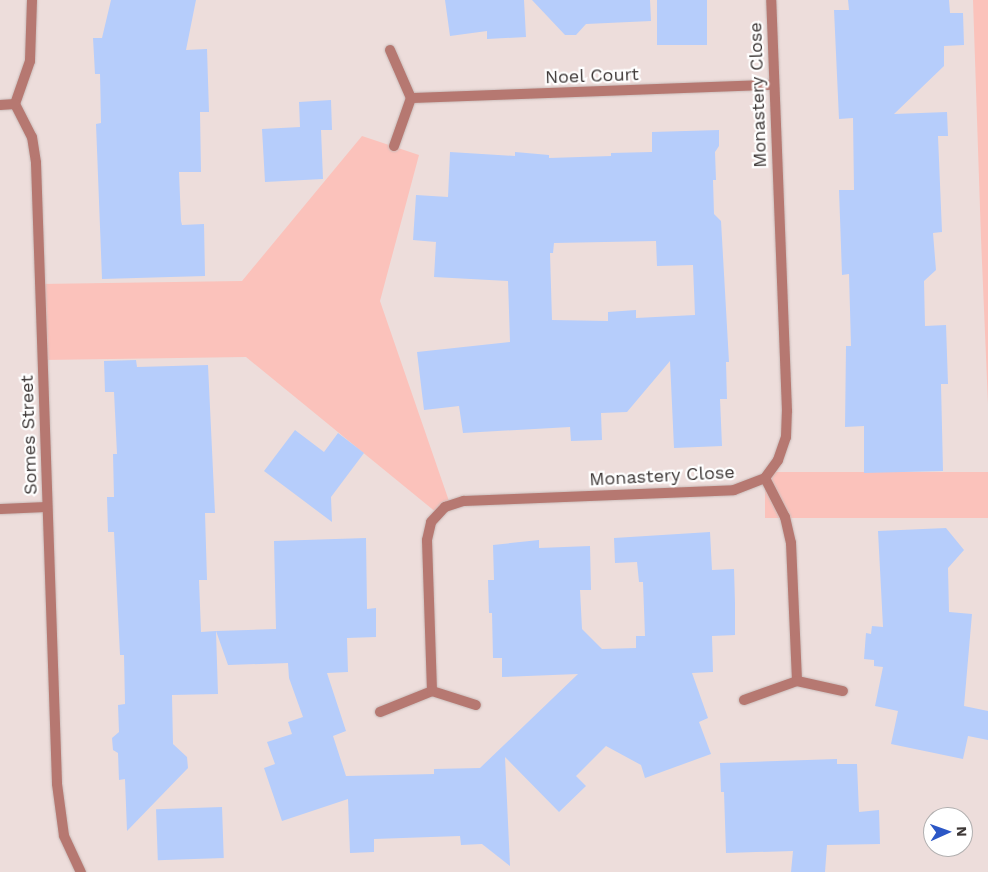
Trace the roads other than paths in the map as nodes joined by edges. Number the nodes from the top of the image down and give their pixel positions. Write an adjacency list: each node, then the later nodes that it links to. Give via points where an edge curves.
1 (32, 0): 6 (street, via 30,61)
2 (771, 0): 4 (street, Monastery Close)
3 (390, 50): 5 (street)
4 (774, 85): 5 (street, Noel Court); 9 (street, Monastery Close, via 787,425 783,449)
5 (411, 98): 8 (street)
6 (15, 104): 7 (street); 10 (street, Somes Street, via 32,137 36,163)
7 (0, 105)
8 (394, 146)
9 (765, 478): 12 (street, via 784,517 791,542); 13 (street, Monastery Close, via 734,490 464,500 445,507 431,522 427,540)
10 (48, 507): 11 (street); 18 (street, Somes Street, via 57,784 64,836)
11 (0, 509)
12 (796, 681): 14 (street); 15 (street)
13 (432, 691): 16 (street); 17 (street)
14 (843, 691)
15 (744, 700)
16 (476, 705)
17 (380, 712)
18 (81, 872)

